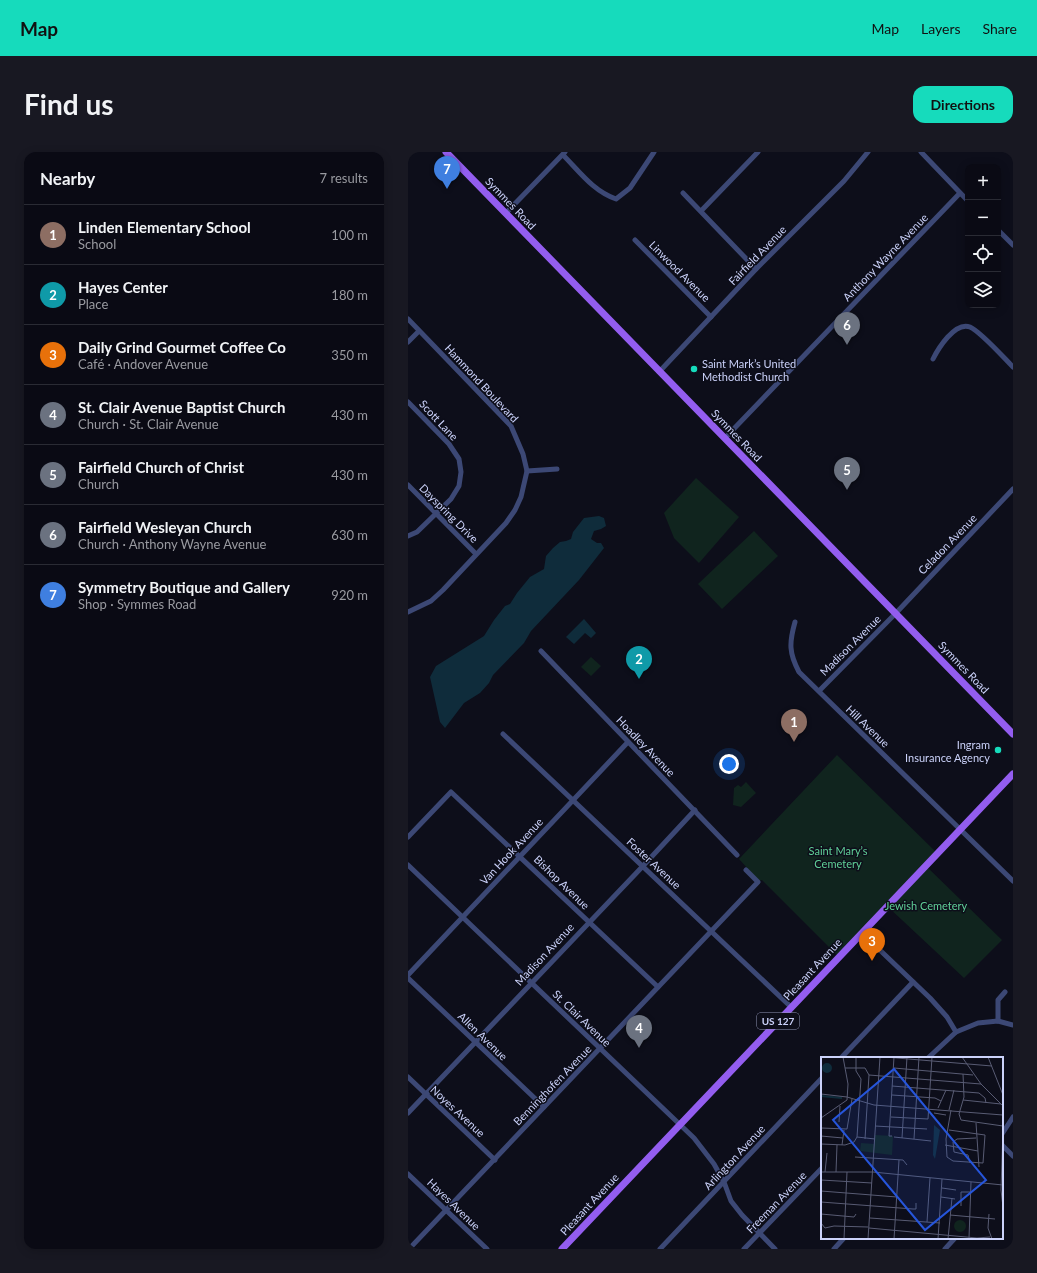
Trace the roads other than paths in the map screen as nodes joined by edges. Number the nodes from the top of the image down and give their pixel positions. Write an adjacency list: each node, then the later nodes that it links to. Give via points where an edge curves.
1 (446, 152): 11 (main road, Symmes Road)
2 (654, 152): 6 (street, via 630,188 616,199 596,189)
3 (758, 152): 10 (street)
4 (868, 152): 15 (street, Fairfield Avenue, via 844,181)
5 (921, 152): 8 (street)
6 (564, 153): 11 (street)
7 (683, 193): 10 (street)
8 (960, 193): 9 (street); 24 (street, Anthony Wayne Avenue)
9 (965, 197)
10 (702, 211): 15 (street)
11 (506, 213): 22 (main road, Symmes Road)
12 (1001, 233): 14 (street)
13 (635, 240): 16 (street, Linwood Avenue)
14 (1013, 245)
15 (756, 269): 16 (street, Fairfield Avenue)
16 (711, 317): 22 (street, Fairfield Avenue)
17 (408, 319): 18 (street, Hammond Boulevard)
18 (419, 331): 19 (street); 26 (street, Hammond Boulevard, via 511,426)
19 (408, 342)
20 (933, 359): 21 (street, via 954,331 963,326 969,327 981,336)
21 (1013, 367)
22 (659, 372): 24 (main road, Symmes Road)
23 (408, 402): 29 (street, Scott Lane, via 449,444 459,459 460,486 451,499)
24 (725, 438): 33 (main road, Symmes Road)
25 (557, 470): 26 (street)
26 (527, 471): 31 (street, Hammond Boulevard, via 515,510)
27 (408, 485): 29 (street, Dayspring Drive)
28 (1013, 489): 33 (street, Celadon Avenue)
29 (435, 513): 30 (street, Scott Lane, via 417,532); 31 (street, Dayspring Drive)
30 (408, 536)
31 (476, 554): 32 (street, Hammond Boulevard, via 431,601)
32 (408, 612)
33 (896, 613): 36 (street, Madison Avenue); 38 (main road, Symmes Road)
34 (795, 622): 36 (street, Hill Avenue, via 791,638 791,656 799,672)
35 (541, 651): 39 (street, Hoadley Avenue)
36 (819, 691): 43 (street, Hill Avenue)
37 (503, 734): 41 (street, Foster Avenue)
38 (1013, 734)
39 (628, 742): 41 (street, Van Hook Avenue); 42 (street, Hoadley Avenue)
40 (1013, 774): 43 (main road, Pleasant Avenue / US 127)
41 (572, 801): 46 (street, Van Hook Avenue); 48 (street, Foster Avenue)
42 (695, 810): 45 (street, Hoadley Avenue); 48 (street, Madison Avenue)
43 (960, 828): 50 (street, Hill Avenue); 54 (main road, Pleasant Avenue / US 127)
44 (408, 837): 46 (street, Bishop Avenue, via 451,792)
45 (737, 855)
46 (520, 856): 51 (street, Van Hook Avenue); 52 (street, Bishop Avenue)
47 (408, 865): 51 (street, St. Clair Avenue)
48 (643, 866): 52 (street, Madison Avenue); 53 (street, Foster Avenue)
49 (746, 870): 53 (street, Benninghofen Avenue, via 758,882)
50 (1013, 881)
51 (462, 918): 55 (street, Van Hook Avenue); 58 (street, St. Clair Avenue)
52 (588, 922): 58 (street, Madison Avenue); 59 (street, Bishop Avenue)
53 (712, 932): 59 (street, Benninghofen Avenue); 61 (street, Foster Avenue)
54 (862, 932): 57 (street); 61 (main road, Pleasant Avenue / US 127)
55 (408, 975)
56 (408, 978): 65 (street, Allen Avenue)
57 (913, 982): 64 (street, via 943,1012); 67 (street)
58 (531, 983): 65 (street, Madison Avenue); 66 (street, St. Clair Avenue)
59 (658, 987): 66 (street, Benninghofen Avenue)
60 (1005, 992): 62 (street, via 998,1000)
61 (791, 1007): 75 (main road, Pleasant Avenue / US 127)
62 (998, 1020): 63 (street); 64 (street, via 978,1023)
63 (1013, 1025)
64 (956, 1032): 68 (street)
65 (475, 1042): 71 (street, Madison Avenue); 72 (street, Allen Avenue)
66 (600, 1049): 72 (street, Benninghofen Avenue); 75 (street, St. Clair Avenue)
67 (842, 1057)
68 (929, 1057)
69 (408, 1077): 71 (street, Noyes Avenue)
70 (821, 1079): 82 (street, Arlington Avenue)
71 (426, 1094): 73 (street, Madison Avenue); 79 (street, Noyes Avenue)
72 (544, 1107): 79 (street, Benninghofen Avenue)
73 (408, 1113)
74 (1013, 1117): 76 (street)
75 (679, 1125): 82 (street, St. Clair Avenue, via 707,1154); 89 (main road, Pleasant Avenue / US 127)
76 (1003, 1132)
77 (1003, 1146): 78 (street)
78 (1013, 1156)
79 (495, 1160): 83 (street, Benninghofen Avenue)
80 (821, 1169): 84 (street, Freeman Avenue)
81 (408, 1174): 83 (street, Hayes Avenue)
82 (724, 1182): 84 (street, St. Clair Avenue, via 731,1201); 90 (street, Arlington Avenue)
83 (446, 1210): 87 (street, Benninghofen Avenue); 88 (street, Hayes Avenue)
84 (760, 1233): 91 (street, Freeman Avenue); 92 (street, St. Clair Avenue)
85 (843, 1239): 93 (street)
86 (954, 1239): 94 (street)
87 (409, 1249)
88 (487, 1249)
89 (562, 1249)
90 (660, 1249)
91 (744, 1249)
92 (775, 1249)
93 (834, 1249)
94 (944, 1249)

